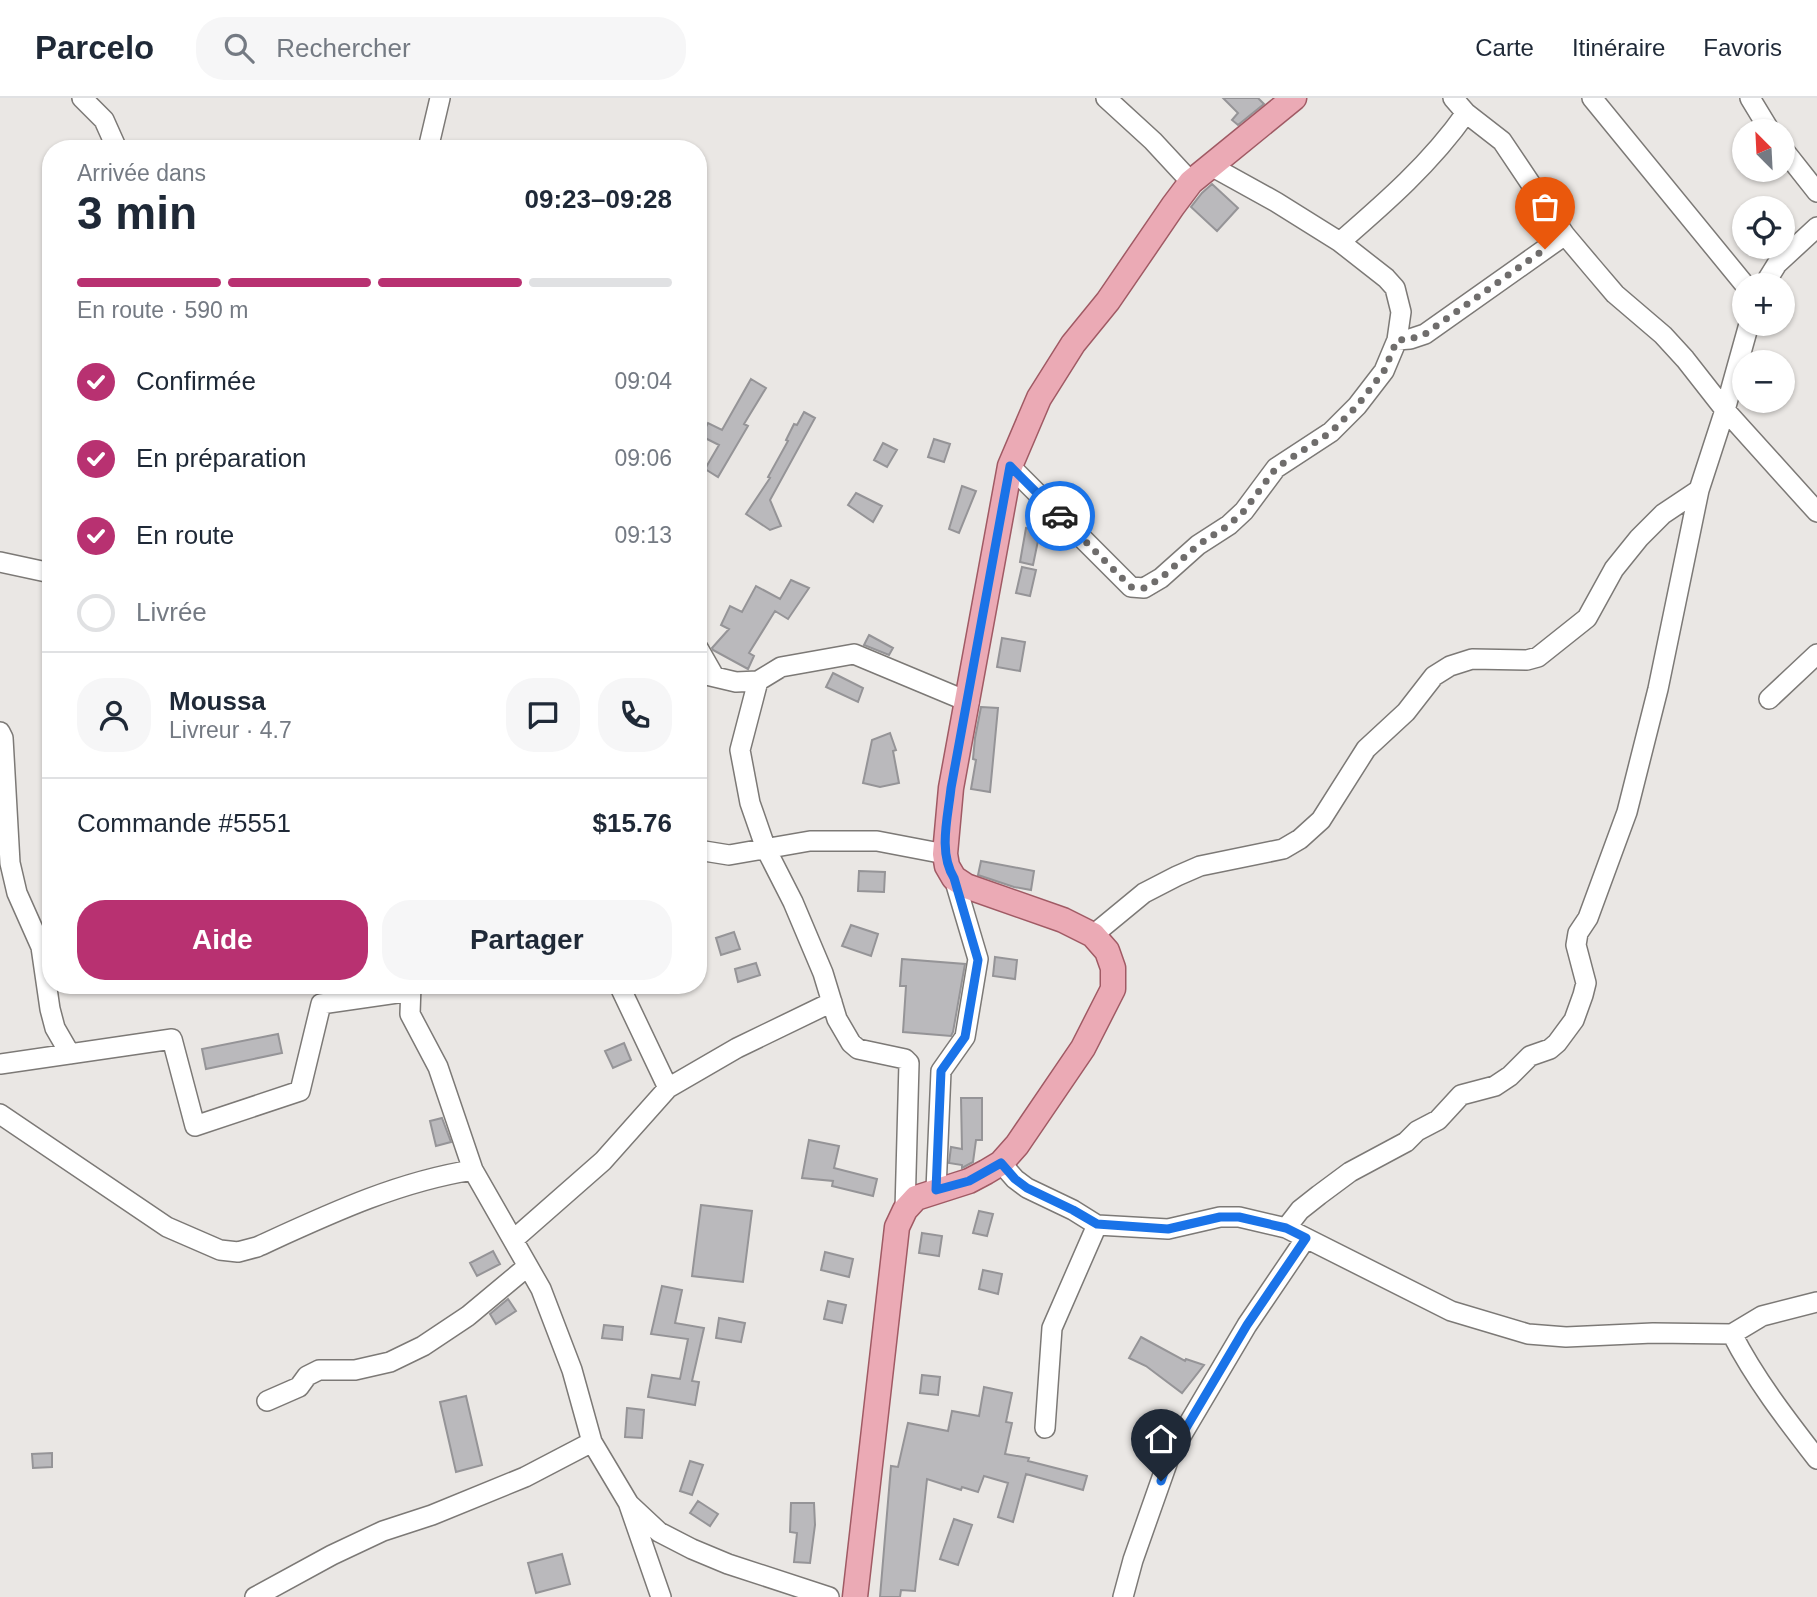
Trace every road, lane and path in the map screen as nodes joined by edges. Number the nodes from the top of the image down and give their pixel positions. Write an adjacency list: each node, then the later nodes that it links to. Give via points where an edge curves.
1 (82, 98): 10 (street, via 104,120)
2 (440, 98): 11 (street)
3 (1106, 98): 14 (street)
4 (1294, 98): 13 (main road)
5 (1452, 98): 8 (street)
6 (1592, 98): 19 (street)
7 (1750, 98): 9 (street)
8 (1466, 113): 17 (street, via 1502,142); 18 (street, via 1447,140)
9 (1763, 119)
10 (113, 140)
11 (430, 140)
12 (1796, 164): 15 (street)
13 (1211, 166): 14 (main road); 18 (street)
14 (1191, 182): 24 (main road, via 1073,344 1039,398)
15 (1816, 186)
16 (1817, 227): 20 (street)
17 (1565, 235): 22 (street, via 1425,334); 23 (street, via 1615,295 1685,359)
18 (1340, 242): 22 (street, via 1395,288 1401,313)
19 (1735, 273)
20 (1772, 273)
21 (1746, 336): 23 (street)
22 (1397, 340): 24 (street, via 1384,371 1331,432 1276,468 1229,525 1144,588 1131,587)
23 (1725, 410): 25 (street); 26 (street)
24 (1007, 474): 33 (main road)
25 (1699, 490): 39 (street, via 1663,514 1639,538 1614,569 1587,618 1548,650 1527,660 1472,659 1434,676 1406,712 1366,749 1321,820 1300,839 1283,849 1200,866 1177,876 1144,893); 57 (street, via 1627,812 1588,918 1578,933 1577,956 1586,983 1574,1020 1550,1049 1530,1056 1495,1086 1461,1095 1438,1120 1319,1195)
26 (1817, 512)
27 (1, 563): 28 (street)
28 (42, 571)
29 (1817, 654): 32 (street)
30 (707, 674): 31 (street, via 736,682)
31 (758, 681): 33 (street, via 781,667 854,654); 35 (street, via 740,750 750,803)
32 (1769, 699)
33 (968, 702): 37 (main road, via 951,788)
34 (0, 732): 40 (street, via 4,738 10,863)
35 (766, 849): 36 (street, via 729,855); 37 (street, via 810,841 877,841); 45 (street, via 814,948)
36 (707, 851)
37 (945, 854): 38 (main road)
38 (954, 878): 39 (main road); 49 (street, via 978,960 965,1037)
39 (1093, 935): 52 (main road, via 1107,951 1113,989 1083,1048)
40 (42, 954)
41 (48, 994): 46 (street, via 55,1028)
42 (377, 994): 46 (street, via 321,1004 300,1091 195,1126 172,1039)
43 (411, 994): 53 (street, via 410,1014 438,1067)
44 (623, 994): 50 (street)
45 (832, 1002): 48 (street, via 844,1032 858,1049 905,1059); 50 (street)
46 (70, 1054): 47 (street)
47 (0, 1064)
48 (910, 1069): 49 (street); 55 (street)
49 (941, 1071): 54 (street)
50 (668, 1088): 59 (street, via 603,1161)
51 (0, 1114): 53 (street, via 167,1227 220,1250 257,1247 372,1197 435,1176)
52 (1001, 1163): 54 (main road, via 969,1181); 56 (street, via 1027,1188)
53 (473, 1170): 59 (street)
54 (936, 1190): 55 (main road, via 916,1198)
55 (905, 1210): 71 (main road, via 897,1227)
56 (1097, 1224): 57 (street, via 1168,1229 1239,1217); 64 (street, via 1052,1328)
57 (1286, 1228): 58 (street)
58 (1306, 1238): 62 (street, via 1451,1311 1528,1334); 72 (street, via 1247,1325 1170,1455)
59 (513, 1240): 60 (street)
60 (528, 1266): 63 (street, via 423,1346 390,1363 355,1370 318,1370 299,1387); 65 (street, via 558,1330)
61 (1817, 1302): 62 (street, via 1762,1316)
62 (1732, 1334): 66 (street)
63 (267, 1401)
64 (1045, 1428)
65 (592, 1441): 67 (street); 68 (street, via 525,1477 331,1555)
66 (1817, 1459)
67 (629, 1504): 69 (street); 70 (street, via 659,1532 692,1549)
68 (255, 1597)
69 (661, 1597)
70 (829, 1597)
71 (855, 1597)
72 (1123, 1597)

